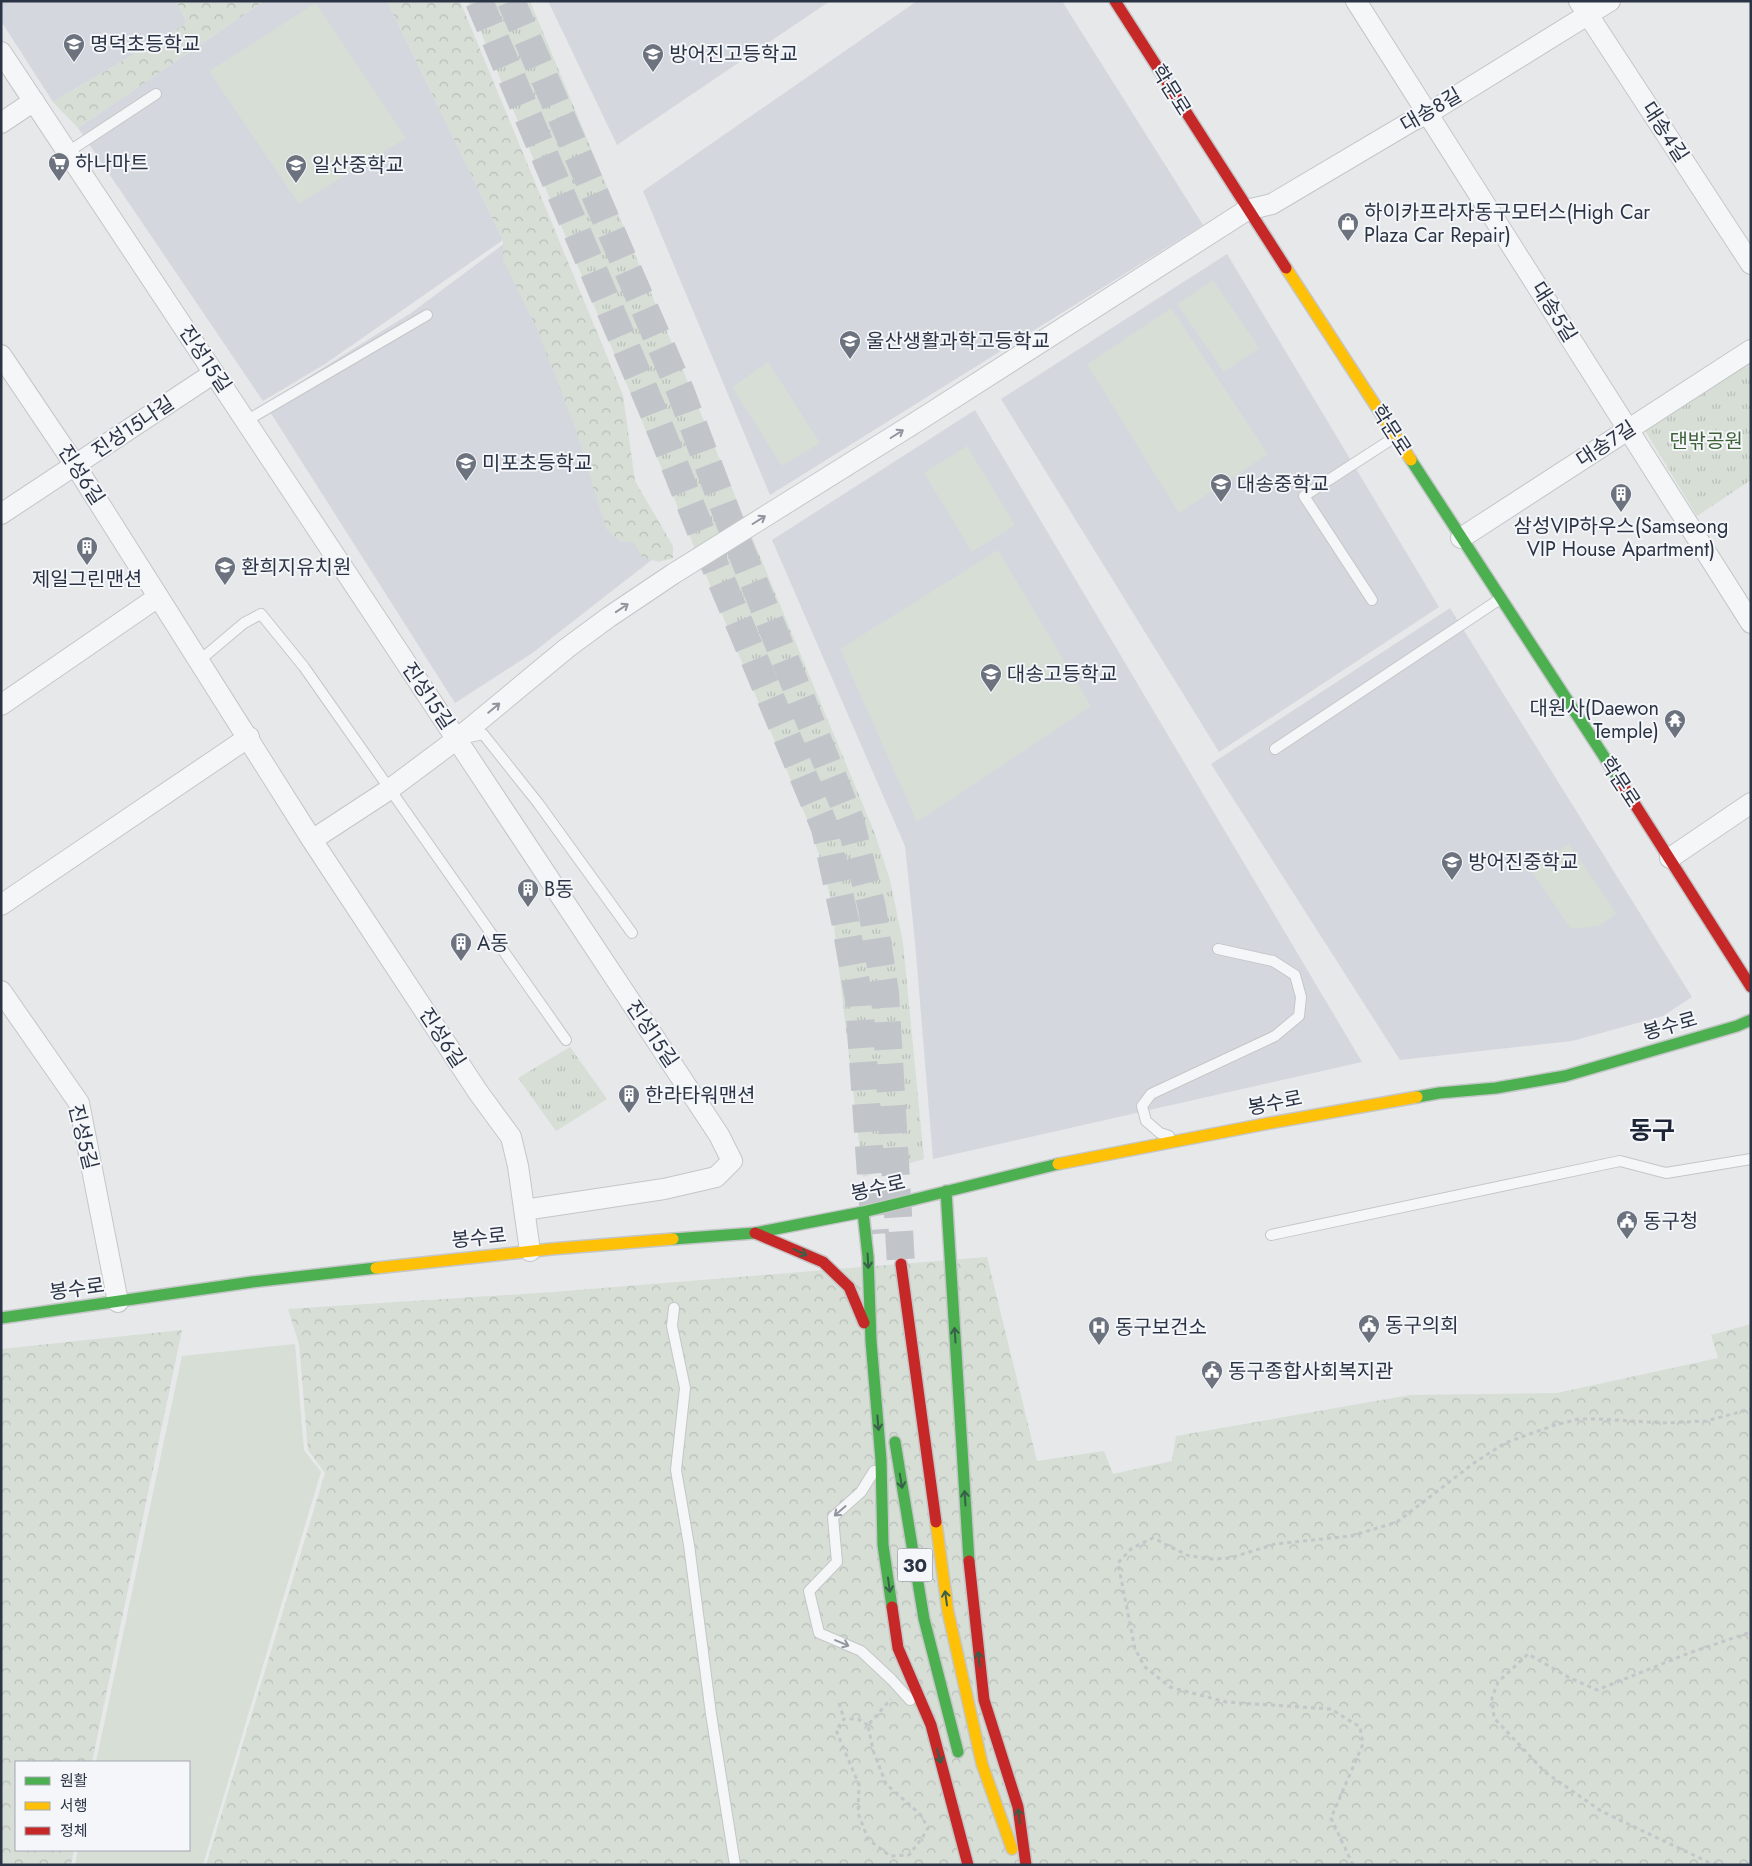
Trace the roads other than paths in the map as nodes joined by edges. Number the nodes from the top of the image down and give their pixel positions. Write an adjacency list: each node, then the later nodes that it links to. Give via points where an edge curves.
1 (1114, 1): 11 (main road, 학문로)
2 (1356, 1): 8 (street, 대송5길)
3 (1610, 1): 4 (street, 대송8길)
4 (1583, 8): 8 (street, 대송8길); 12 (street, 대송4길)
5 (1, 52): 7 (street, 진성15길)
6 (156, 94): 10 (lane)
7 (34, 101): 9 (street); 10 (street, 진성15길)
8 (1429, 113): 11 (street, 대송8길, via 1272,204); 18 (street, 대송5길)
9 (1, 122)
10 (68, 152): 16 (street, 진성15길)
11 (1246, 210): 19 (main road, 학문로); 30 (street, 대송8길, one-way to 11, via 574,643 673,574)
12 (1751, 264)
13 (427, 315): 17 (lane)
14 (1751, 350): 18 (street, 대송7길)
15 (1, 355): 20 (street, 진성6길)
16 (214, 373): 17 (street, 진성15길); 20 (street, 진성15나길)
17 (246, 421): 30 (street, 진성15길)
18 (1629, 429): 22 (street, 대송7길); 26 (street, 대송5길)
19 (1395, 436): 22 (main road, 학문로); 25 (lane, via 1304,496)
20 (75, 465): 21 (street, 진성15나길); 23 (street, 진성6길)
21 (1, 514)
22 (1461, 538): 24 (main road, 학문로)
23 (158, 597): 27 (street, 진성6길); 28 (street)
24 (1500, 599): 31 (lane); 35 (main road, 학문로)
25 (1372, 600)
26 (1751, 623)
27 (199, 661): 29 (street, 진성6길); 32 (lane, via 244,623 261,614 304,667)
28 (1, 705)
29 (249, 737): 34 (street, 진성6길); 36 (street)
30 (457, 739): 32 (street); 37 (lane, via 483,734 538,802); 46 (street, 진성15길, via 719,1135 732,1161 716,1177 664,1189)
31 (1274, 749)
32 (390, 789): 34 (street); 42 (lane)
33 (1751, 803): 35 (street)
34 (312, 840): 46 (street, 진성6길, via 511,1137)
35 (1670, 858): 39 (main road, 학문로)
36 (1, 905)
37 (632, 933)
38 (1218, 949): 43 (lane, via 1273,962 1295,975 1301,997 1299,1016 1275,1036 1151,1094 1142,1106 1146,1121 1160,1133)
39 (1751, 986)
40 (1, 991): 54 (street, 진성5길, via 79,1103)
41 (1751, 1020): 43 (main road, 봉수로, via 1565,1076 1390,1101)
42 (566, 1040)
43 (1181, 1140): 45 (main road, 봉수로, via 1040,1168)
44 (1751, 1159): 49 (lane, via 1666,1173 1620,1160)
45 (946, 1191): 47 (main road, 봉수로); 65 (main road, one-way to 45, via 1018,1807 984,1700 971,1587)
46 (524, 1210): 50 (street, 진성6길)
47 (863, 1212): 48 (main road, 봉수로); 57 (main road, one-way to 57)
48 (756, 1233): 50 (main road, 봉수로); 57 (main road, one-way to 57, via 823,1262 849,1287)
49 (1271, 1235)
50 (530, 1251): 54 (main road, 봉수로, via 252,1282)
51 (877, 1259): 53 (main road)
52 (901, 1264): 64 (main road, 30, one-way to 52, via 982,1764 948,1612)
53 (881, 1298)
54 (118, 1302): 56 (main road, 봉수로)
55 (674, 1308): 62 (lane, via 672,1326 685,1388 676,1470)
56 (1, 1318)
57 (871, 1341): 59 (main road, one-way to 59)
58 (894, 1427): 61 (main road, 30, one-way to 61, via 924,1619)
59 (881, 1460): 60 (main road, one-way to 60, via 883,1545 898,1648); 60 (lane, one-way to 60, via 861,1492 833,1517 837,1562 809,1591 819,1633 861,1651)
60 (931, 1725): 63 (main road, one-way to 63)
61 (960, 1761)
62 (735, 1865)
63 (968, 1865)
64 (1017, 1865)
65 (1026, 1865)

